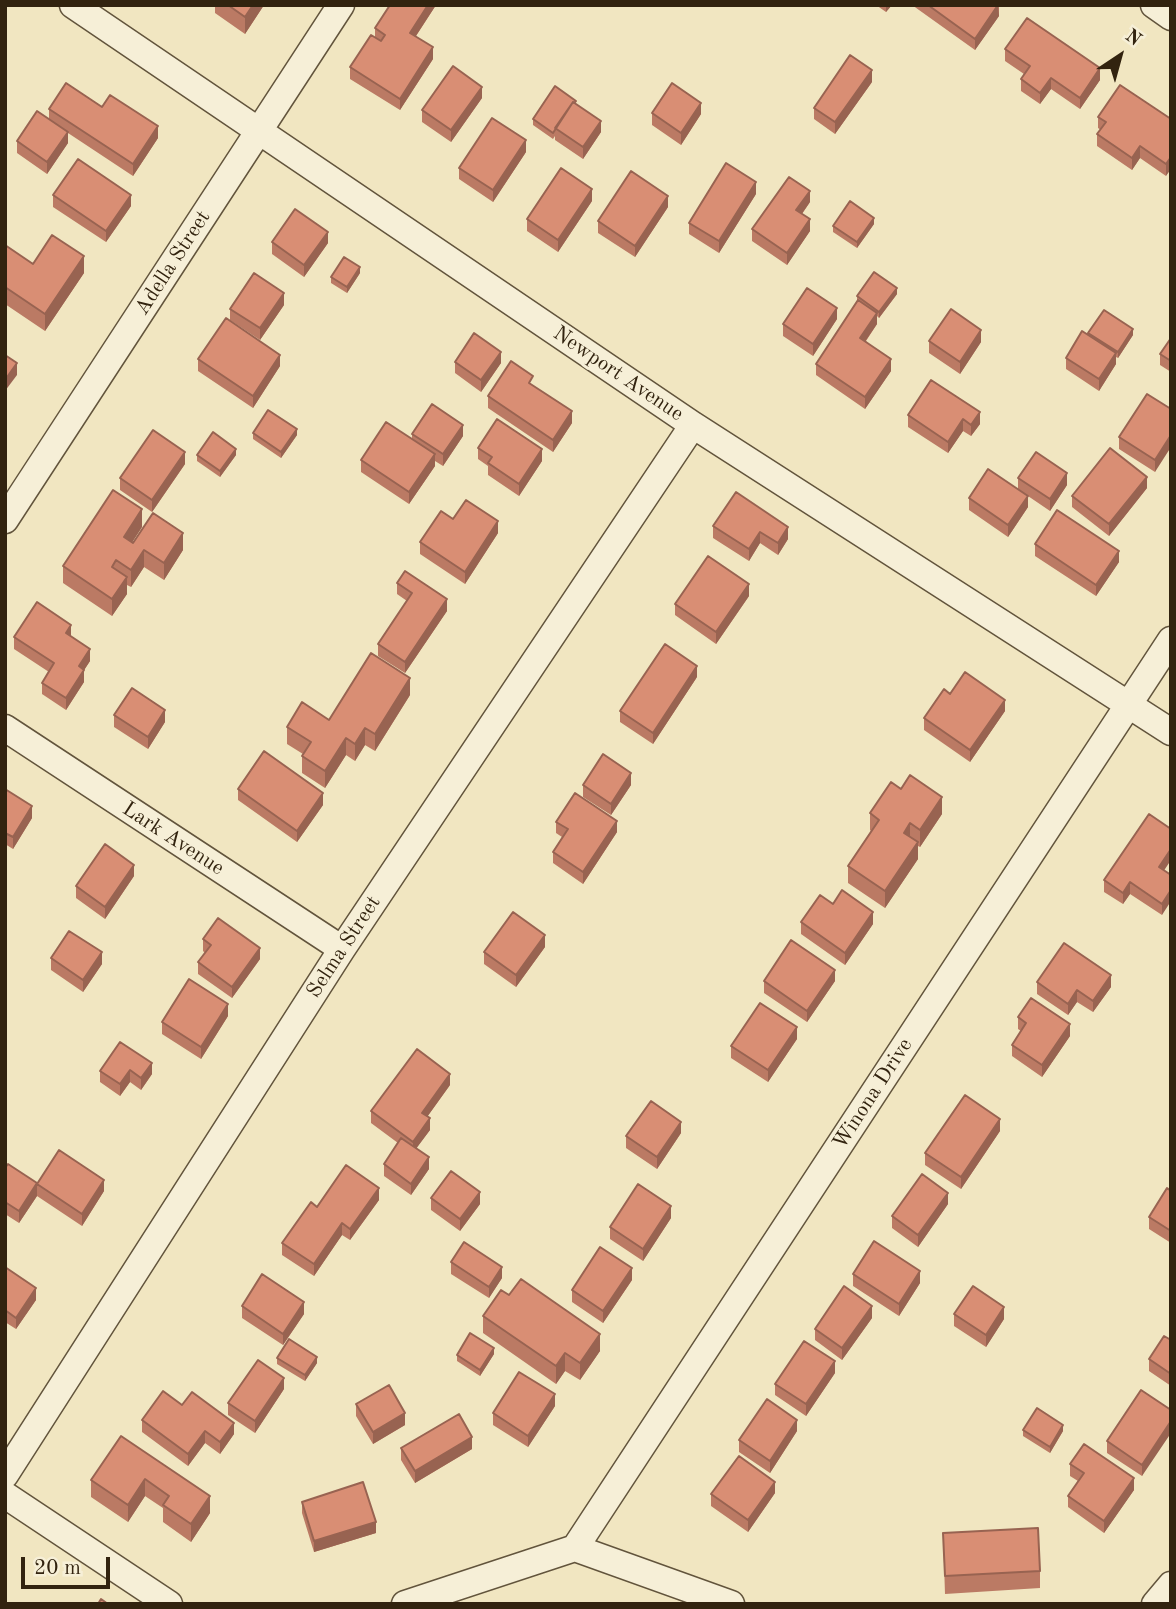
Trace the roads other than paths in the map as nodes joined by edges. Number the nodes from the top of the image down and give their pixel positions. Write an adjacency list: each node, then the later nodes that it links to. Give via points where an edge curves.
1 (73, 5): 5 (street, Newport Avenue)
2 (341, 5): 5 (street, Adella Street)
3 (1154, 5): 4 (street)
4 (1171, 17)
5 (259, 130): 6 (street, Newport Avenue); 7 (street, Adella Street)
6 (693, 425): 9 (street, Newport Avenue); 12 (street, Selma Street)
7 (5, 520)
8 (1171, 640): 9 (street, Winona Drive)
9 (1128, 705): 11 (street, Newport Avenue); 15 (street, Winona Drive)
10 (5, 728): 12 (street, Lark Avenue)
11 (1171, 732)
12 (342, 950): 13 (street, Selma Street)
13 (5, 1475)
14 (5, 1494): 17 (street)
15 (575, 1548): 18 (street); 19 (street)
16 (1171, 1585): 20 (street)
17 (169, 1604)
18 (405, 1604)
19 (731, 1604)
20 (1155, 1604)

